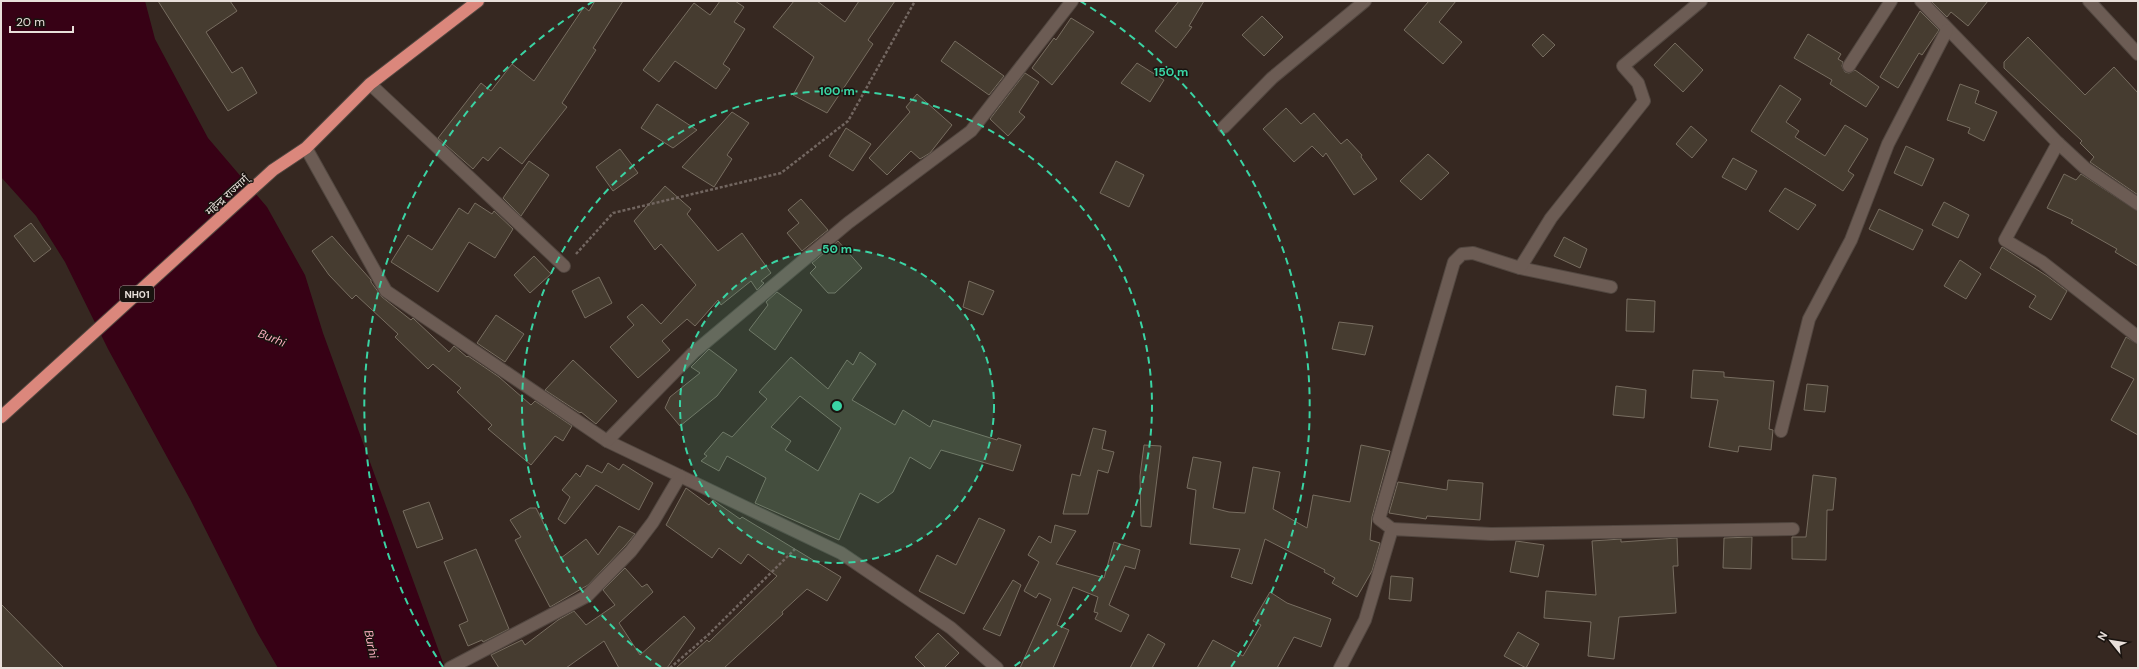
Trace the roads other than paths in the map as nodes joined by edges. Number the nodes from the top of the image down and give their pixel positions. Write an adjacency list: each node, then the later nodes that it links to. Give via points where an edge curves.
1 (478, 1): 11 (highway, महेन्द्र राज्मार्ग् / NH01)
2 (1072, 1): 22 (street, via 971,131 848,223 693,353)
3 (1365, 1): 12 (street, via 1272,78)
4 (1701, 1): 17 (street, via 1623,66 1638,83 1644,101 1551,218)
5 (1891, 1): 10 (street)
6 (1920, 1): 8 (street)
7 (2089, 1): 9 (street)
8 (1947, 30): 13 (street); 21 (street, via 1888,144 1851,240 1809,319)
9 (2138, 54)
10 (1848, 66)
11 (370, 84): 14 (highway, महेन्द्र राज्मार्ग् / NH01); 16 (street)
12 (1224, 127)
13 (2058, 143): 15 (street, via 2085,168); 19 (street, via 2005,240 2042,262)
14 (306, 148): 20 (highway, महेन्द्र राज्मार्ग् / NH01, via 273,170); 22 (street, via 386,291)
15 (2138, 204)
16 (564, 266)
17 (1520, 268): 18 (street); 24 (street, via 1473,253 1462,254 1454,262 1379,519)
18 (1611, 287)
19 (2138, 337)
20 (1, 417)
21 (1781, 431)
22 (607, 441): 23 (street)
23 (680, 476): 26 (street, via 653,522 631,551 587,596); 27 (street, via 841,553 951,628)
24 (1392, 529): 25 (street, via 1491,534); 28 (street, via 1365,620)
25 (1793, 529)
26 (450, 668)
27 (997, 668)
28 (1340, 668)

